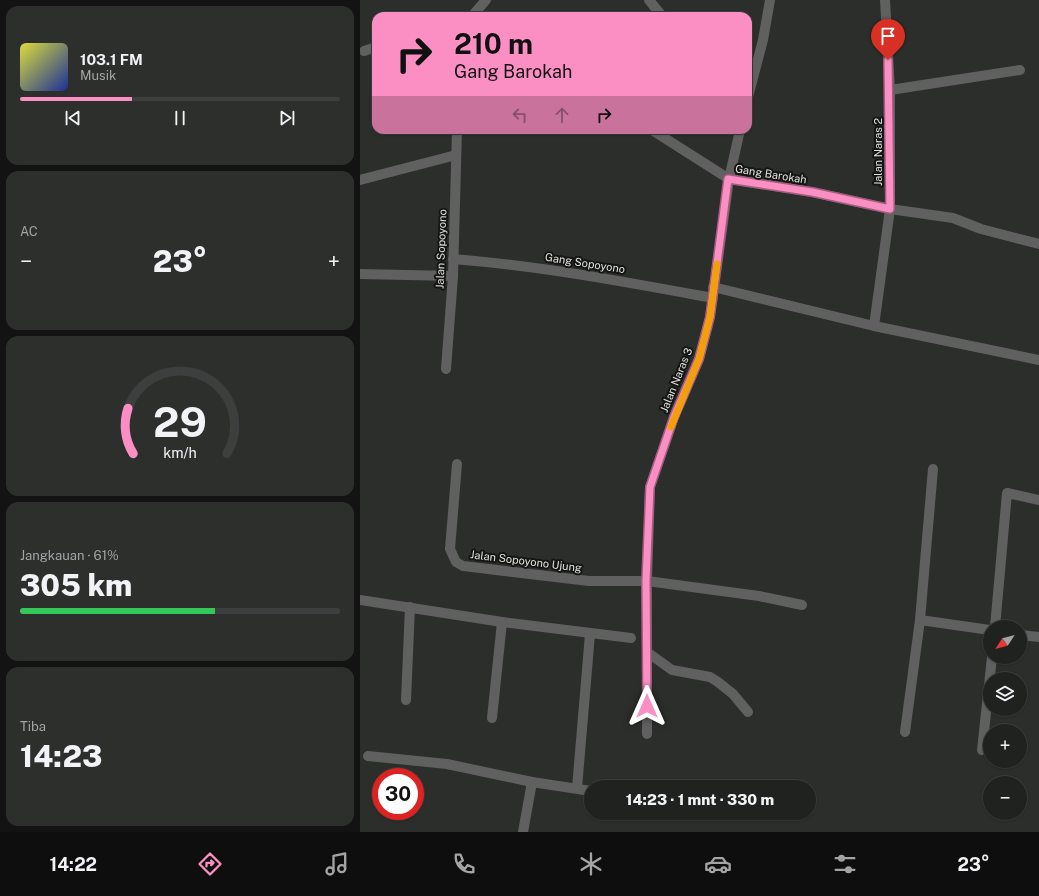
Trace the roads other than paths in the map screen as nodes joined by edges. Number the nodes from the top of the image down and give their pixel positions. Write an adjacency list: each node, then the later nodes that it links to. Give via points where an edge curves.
1 (486, 0): 5 (street)
2 (649, 0): 6 (street)
3 (770, 0): 10 (street)
4 (885, 0): 11 (street, Jalan Naras 2)
5 (476, 12)
6 (659, 12)
7 (372, 48): 8 (street)
8 (364, 51)
9 (1020, 70): 11 (street)
10 (752, 81)
11 (890, 90): 18 (street, Jalan Naras 2)
12 (457, 134): 15 (street, Jalan Sopoyono)
13 (658, 134): 16 (street, Gang Barokah)
14 (739, 134): 16 (street, Jalan Naras 3)
15 (456, 156): 17 (street); 20 (street, Jalan Sopoyono)
16 (728, 179): 18 (street, Gang Barokah, via 812,192); 23 (street, Jalan Naras 3)
17 (360, 180)
18 (890, 209): 19 (street, Gang Barokah, via 953,218); 25 (street, Jalan Naras 2)
19 (1039, 244)
20 (453, 259): 22 (street, Jalan Sopoyono); 24 (street, Gang Sopoyono, via 577,273)
21 (360, 274): 22 (street)
22 (454, 276): 27 (street, Jalan Sopoyono)
23 (714, 287): 24 (street, Jalan Naras 3); 25 (street)
24 (713, 298): 31 (street, Jalan Naras 3, via 699,359 674,417 650,487)
25 (874, 326): 26 (street)
26 (1039, 360)
27 (446, 370)
28 (457, 464): 31 (street, Jalan Sopoyono Ujung, via 450,549 451,556 456,562 464,566 589,581)
29 (933, 469): 35 (street)
30 (1039, 500): 36 (street, via 1007,494)
31 (646, 581): 33 (street, via 759,596); 43 (street, Jalan Naras 3)
32 (360, 600): 34 (street)
33 (802, 605)
34 (410, 607): 37 (street); 45 (street)
35 (920, 620): 38 (street); 48 (street)
36 (996, 620)
37 (502, 622): 39 (street); 47 (street)
38 (983, 629)
39 (590, 634): 42 (street); 53 (street)
40 (1027, 635): 41 (street)
41 (1039, 637)
42 (632, 638)
43 (647, 652): 46 (street, via 672,670 714,679 733,694); 49 (street, Jalan Naras 3)
44 (991, 664): 50 (street)
45 (406, 700)
46 (748, 712)
47 (492, 718)
48 (905, 732)
49 (647, 734)
50 (982, 750)
51 (368, 756): 52 (street, via 447,764)
52 (532, 782): 53 (street); 55 (street)
53 (577, 788): 54 (street)
54 (584, 790)
55 (523, 832)

